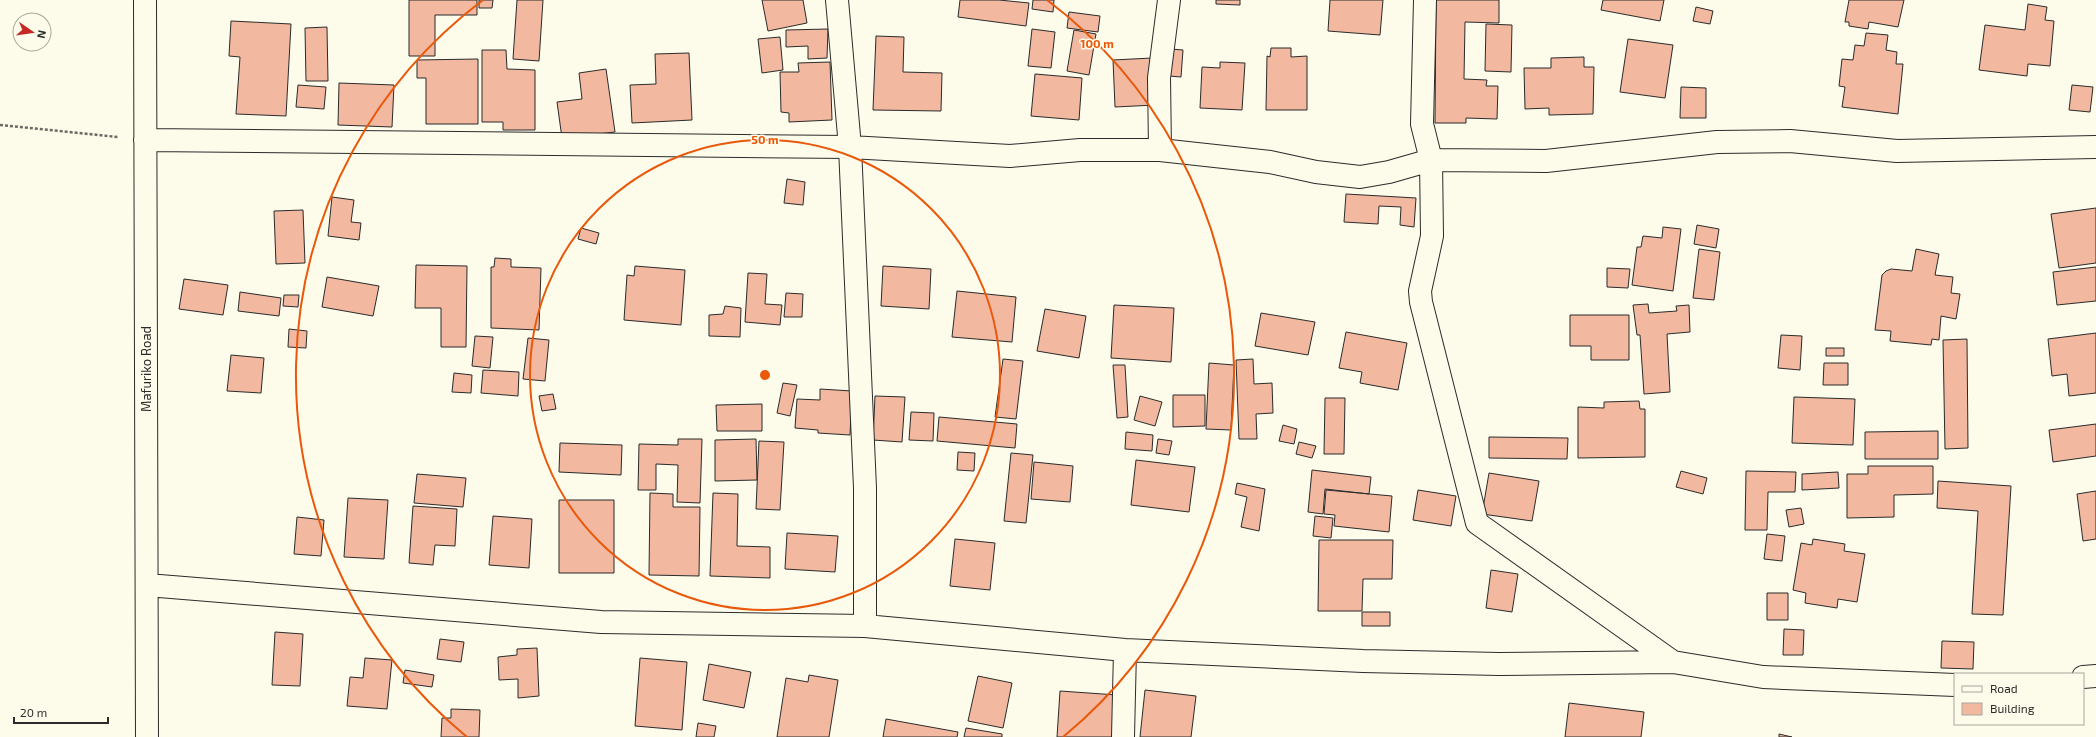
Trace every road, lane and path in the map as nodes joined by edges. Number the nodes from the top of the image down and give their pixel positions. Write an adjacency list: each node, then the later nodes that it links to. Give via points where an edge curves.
1 (145, 0): 6 (street, Mafuriko Road)
2 (837, 0): 7 (street)
3 (1169, 0): 9 (street, via 1159,78)
4 (1424, 0): 10 (street, via 1422,124)
5 (0, 126): 6 (path)
6 (145, 140): 7 (street); 11 (street, Mafuriko Road)
7 (850, 147): 9 (street, via 1010,156 1080,150); 12 (street, via 866,488)
8 (2096, 147): 10 (street, via 1897,152 1790,141 1717,142 1546,161)
9 (1160, 150): 10 (street, via 1270,162 1316,172 1360,177)
10 (1431, 160): 14 (street, via 1432,236 1420,291 1421,302 1477,523)
11 (147, 585): 12 (street, via 601,622); 18 (street, Mafuriko Road)
12 (865, 626): 13 (street)
13 (1126, 650): 14 (street, via 1484,664); 19 (street)
14 (1673, 662): 17 (street, via 1763,677)
15 (2096, 676): 16 (street)
16 (2084, 677)
17 (1954, 685)
18 (147, 737)
19 (1123, 737)

